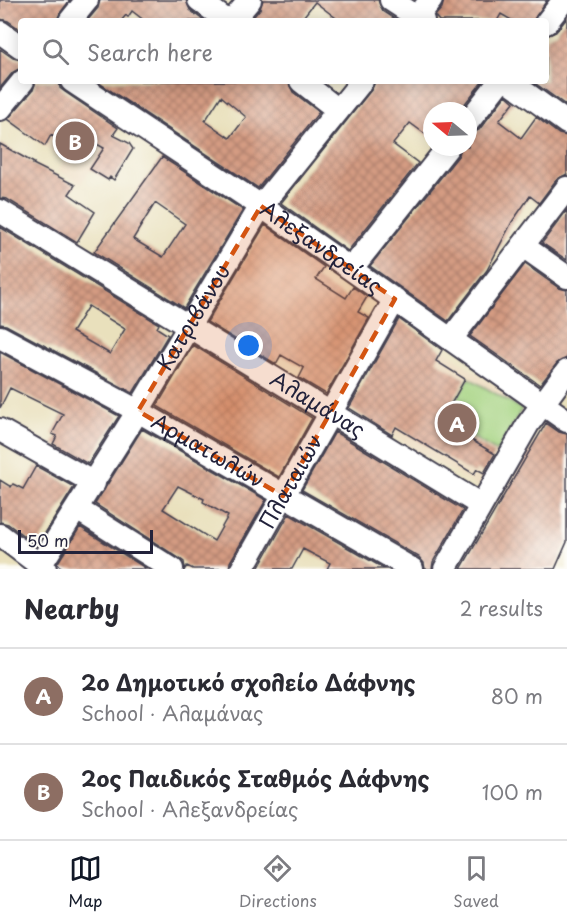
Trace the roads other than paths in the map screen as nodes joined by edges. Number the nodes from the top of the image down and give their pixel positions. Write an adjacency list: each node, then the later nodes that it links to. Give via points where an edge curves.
1 (87, 0): 7 (street)
2 (200, 0): 8 (street)
3 (250, 0): 9 (street)
4 (391, 0): 6 (street)
5 (564, 0): 10 (street)
6 (421, 15)
7 (72, 18)
8 (223, 18)
9 (235, 18)
10 (549, 19)
11 (0, 32): 12 (street)
12 (18, 45)
13 (21, 84): 19 (street)
14 (77, 84): 25 (street, Αλεξανδρείας)
15 (305, 84): 20 (street)
16 (360, 84): 20 (street, Κατριβάνου)
17 (498, 84): 21 (street)
18 (513, 84): 22 (street)
19 (0, 109)
20 (338, 110): 25 (street, Κατριβάνου)
21 (477, 110)
22 (567, 123)
23 (441, 156): 28 (street)
24 (567, 188): 27 (street)
25 (261, 206): 28 (street, Αλεξανδρείας); 31 (street, Κατριβάνου)
26 (0, 211): 31 (street, Αλαμάνας)
27 (523, 246): 29 (street); 33 (street)
28 (352, 268): 30 (street, Αλεξανδρείας)
29 (567, 277)
30 (395, 299): 33 (street, Αλεξανδρείας); 37 (street, Πλαταιών)
31 (188, 326): 36 (street, Κατριβάνου); 37 (street, Αλαμάνας)
32 (0, 337): 36 (street, Αρματωλών)
33 (451, 339): 35 (street, Αλεξανδρείας)
34 (567, 371): 35 (street)
35 (542, 403): 38 (street, Αλεξανδρείας); 42 (street)
36 (138, 411): 40 (street, Κατριβάνου); 41 (street, Αρματωλών)
37 (330, 413): 41 (street, Πλαταιών); 42 (street, Αλαμάνας)
38 (567, 421)
39 (0, 430): 40 (street)
40 (94, 483): 43 (street, Κατριβάνου)
41 (283, 496): 47 (street, Πλαταιών); 48 (street, Αρματωλών)
42 (481, 505): 49 (street)
43 (77, 509): 45 (street, Κατριβάνου); 46 (street)
44 (0, 535): 45 (street)
45 (41, 568)
46 (172, 569)
47 (242, 569)
48 (412, 569)
49 (445, 569)

